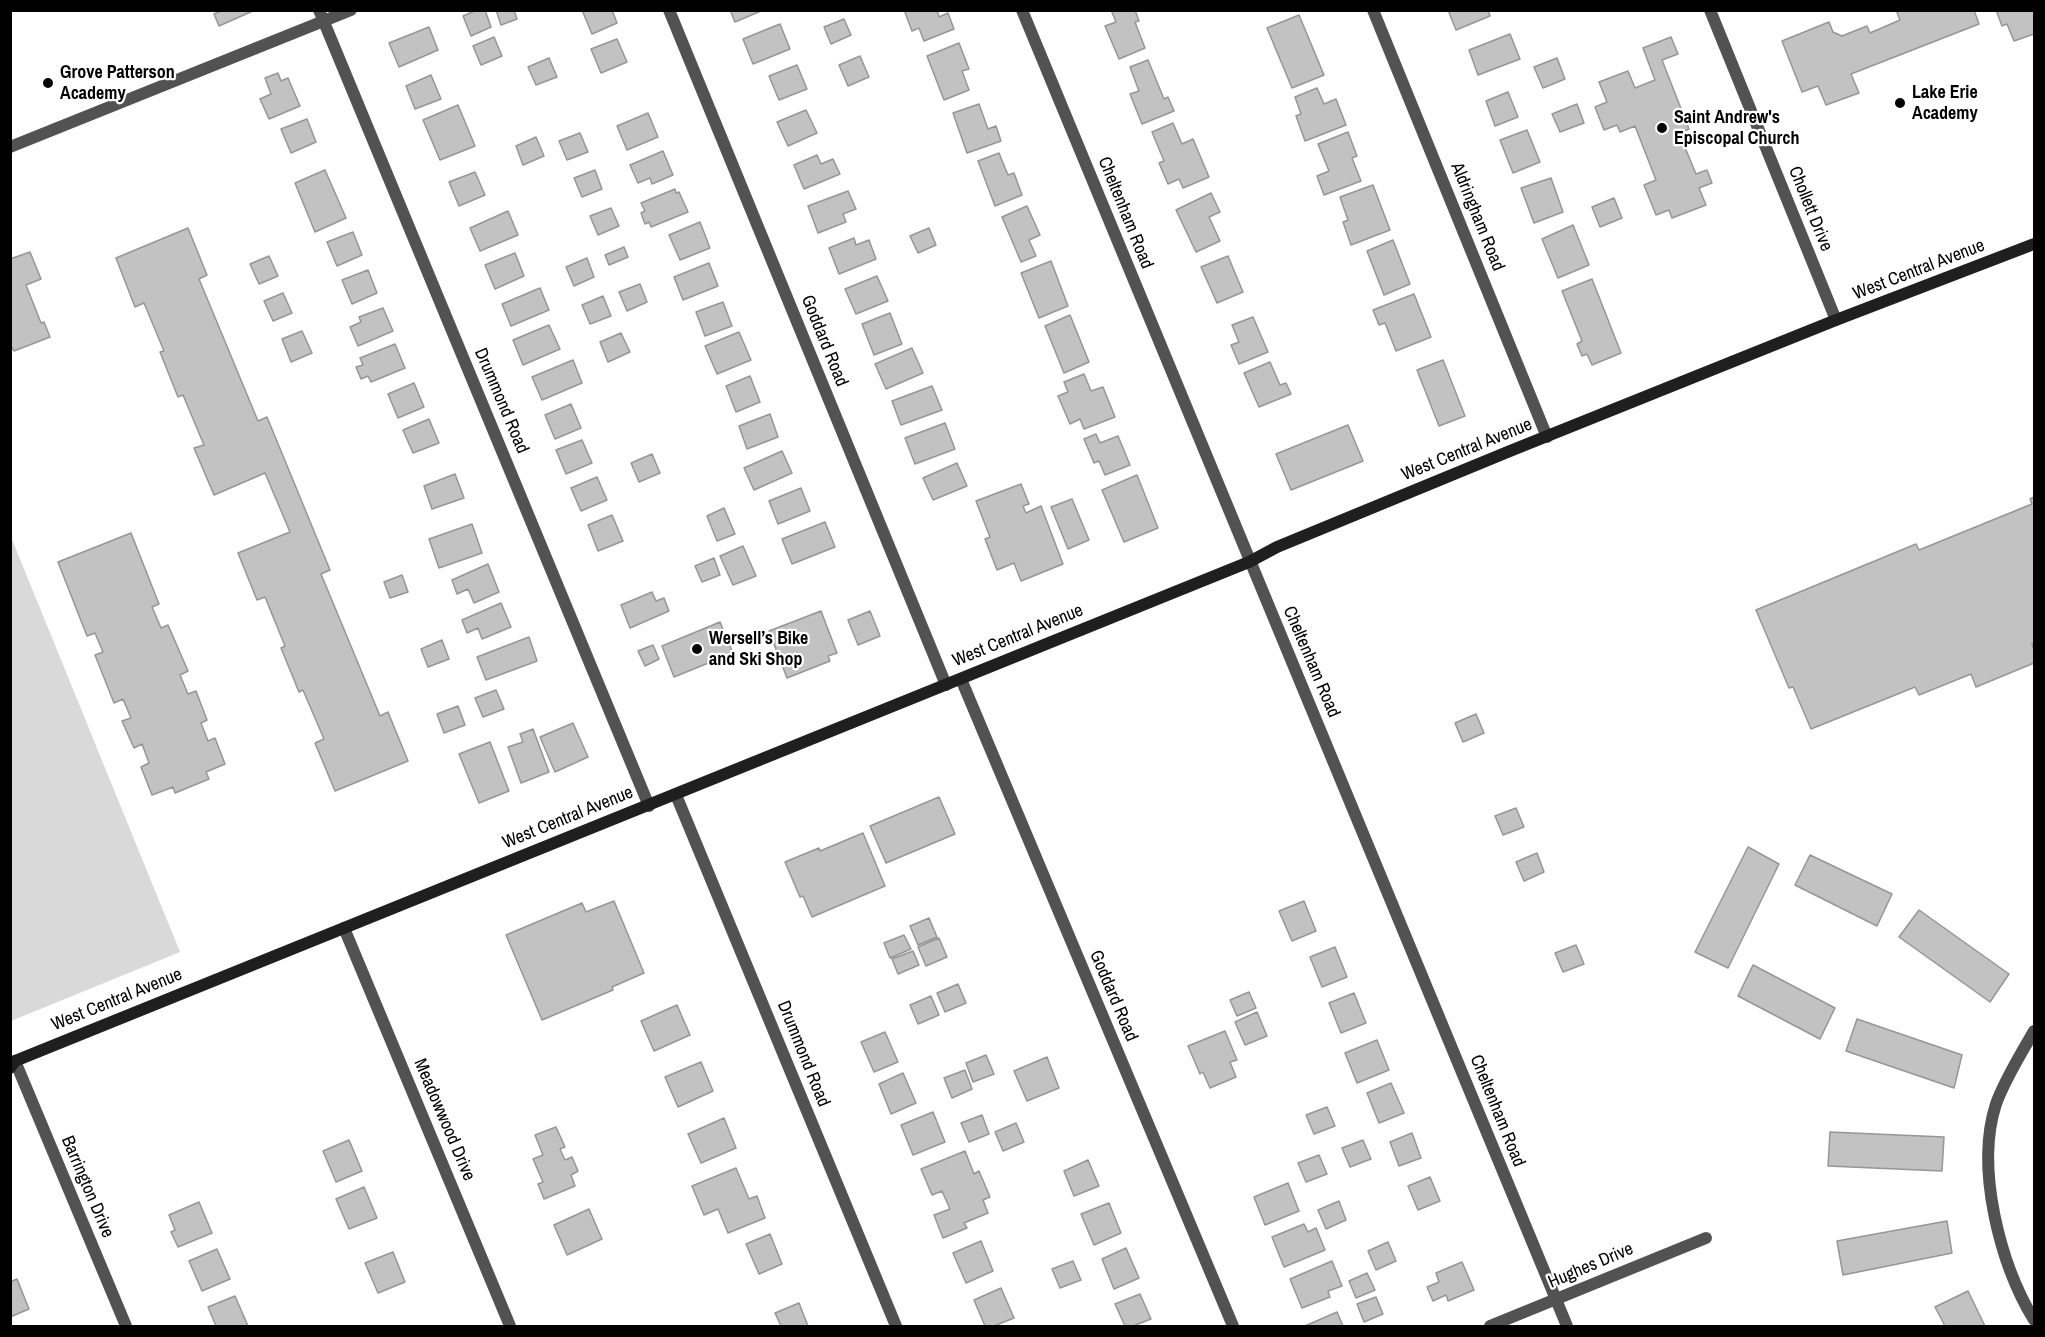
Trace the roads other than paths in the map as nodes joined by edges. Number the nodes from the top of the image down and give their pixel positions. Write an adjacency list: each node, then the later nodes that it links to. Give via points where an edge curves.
1 (351, 10): 6 (street)
2 (669, 10): 13 (street, Goddard Road)
3 (1022, 10): 11 (street, Cheltenham Road)
4 (1373, 10): 10 (street, Aldringham Road)
5 (1710, 10): 9 (street, Chollett Drive)
6 (321, 16): 7 (street); 15 (street, Drummond Road)
7 (10, 147)
8 (2034, 244): 9 (main road, West Central Avenue)
9 (1836, 320): 10 (main road, West Central Avenue)
10 (1547, 437): 11 (main road, West Central Avenue)
11 (1249, 562): 12 (main road, West Central Avenue); 20 (street, Cheltenham Road)
12 (961, 679): 13 (main road, West Central Avenue); 25 (street, Goddard Road)
13 (946, 685): 14 (main road, West Central Avenue)
14 (676, 795): 15 (main road, West Central Avenue); 24 (street, Drummond Road)
15 (649, 806): 16 (main road, West Central Avenue)
16 (344, 928): 18 (main road, West Central Avenue); 23 (street, Meadowwood Drive)
17 (2034, 1031): 21 (street, via 1996,1104 1989,1168 1997,1223 2010,1270)
18 (12, 1063): 22 (street, Barrington Drive)
19 (1706, 1238): 20 (street, Hughes Drive)
20 (1556, 1300): 26 (street, Hughes Drive); 27 (street, Cheltenham Road)
21 (2034, 1320)
22 (126, 1326)
23 (510, 1326)
24 (896, 1326)
25 (1233, 1326)
26 (1490, 1326)
27 (1567, 1326)

